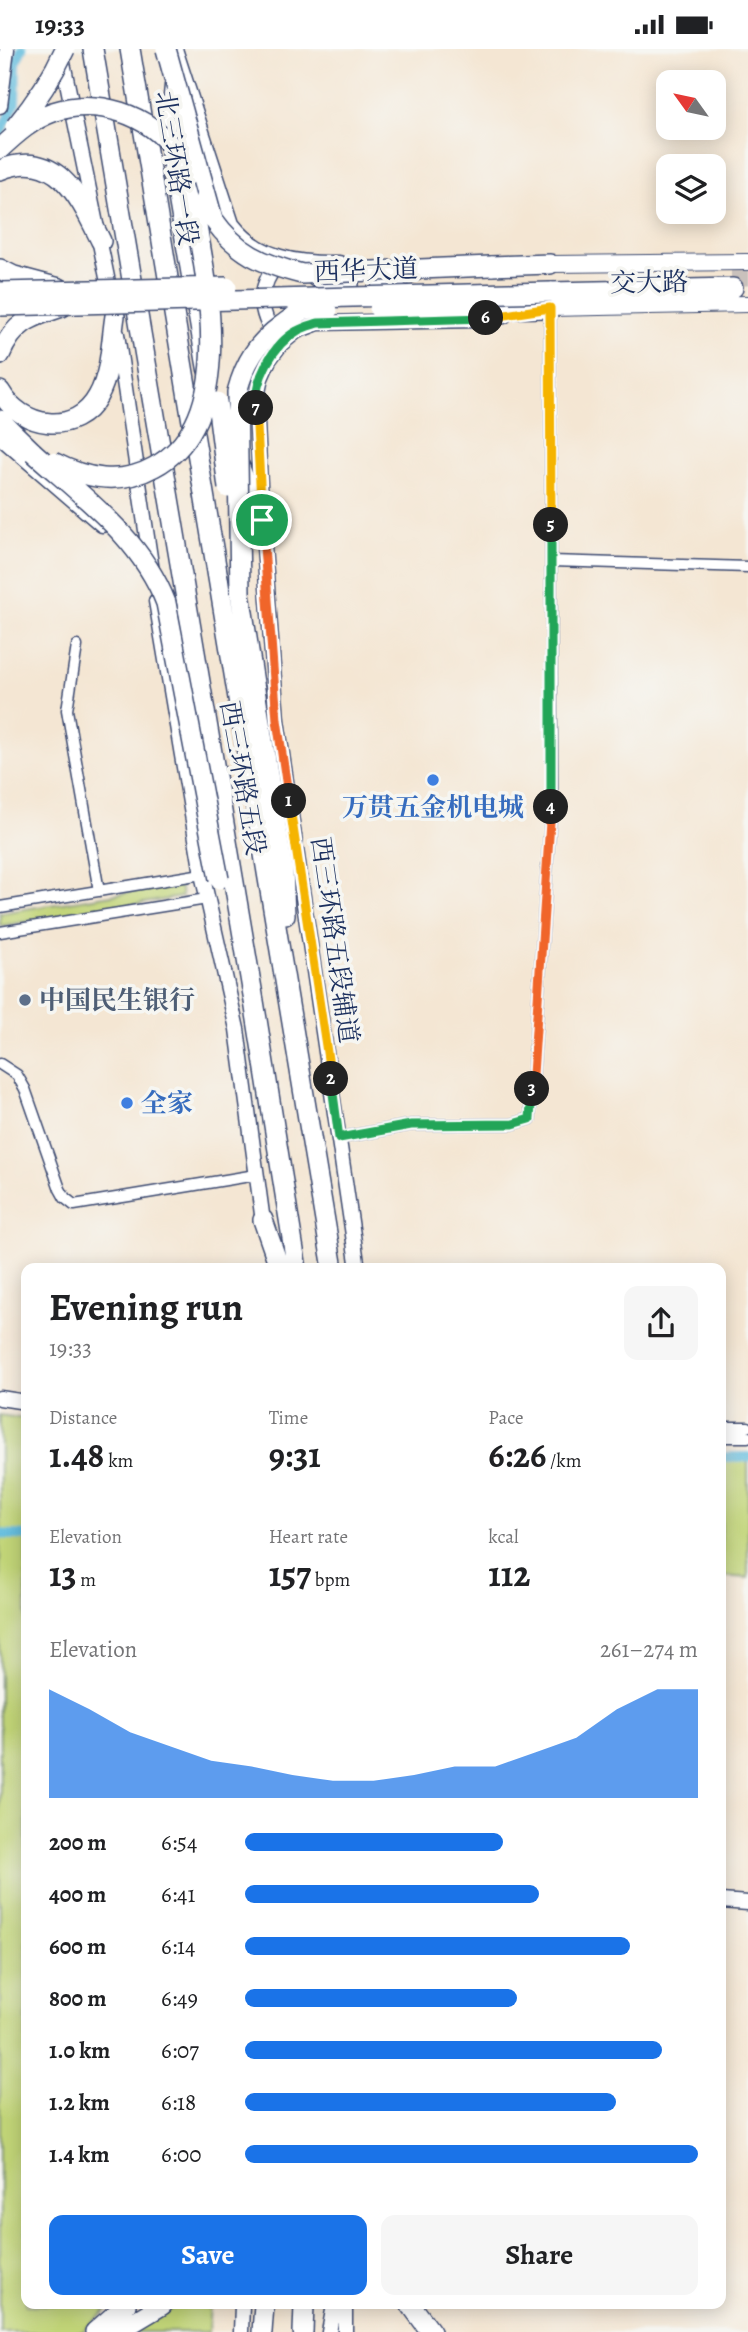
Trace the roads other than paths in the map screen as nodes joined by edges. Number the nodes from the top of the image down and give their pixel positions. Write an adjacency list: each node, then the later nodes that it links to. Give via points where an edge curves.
1 (7, 49): 7 (main road)
2 (63, 49): 8 (highway, bridge, via 35,103); 11 (main road)
3 (93, 49): 46 (highway, 西三环路五段)
4 (130, 49): 21 (highway, 北三环路一段)
5 (154, 49): 10 (highway, bridge)
6 (171, 49): 12 (main road, via 232,224 244,240); 15 (highway, bridge, via 213,219 242,251 279,269); 34 (main road, 西三环路五段辅道, via 169,159 201,357 216,412)
7 (0, 106)
8 (0, 147): 10 (highway, bridge, via 53,112 94,106 131,115 146,125 176,151)
9 (0, 170): 11 (highway, via 16,165 50,170 77,193)
10 (188, 175): 27 (highway, bridge, via 207,285)
11 (101, 241): 26 (main road)
12 (282, 257): 17 (main road, via 320,264 478,260); 28 (main road, via 267,276 262,292 265,323)
13 (0, 269): 22 (highway, bridge)
14 (419, 269): 15 (highway, bridge); 17 (highway, bridge, via 491,266); 18 (highway)
15 (302, 274): 19 (highway, bridge)
16 (741, 283): 17 (highway, 西华大道); 17 (main road, 交大路)
17 (550, 286): 18 (highway, 西华大道, bridge); 24 (highway, bridge, via 486,309); 28 (main road, via 478,320 318,323); 35 (street)
18 (380, 290): 19 (highway, 西华大道, bridge); 24 (highway, bridge)
19 (348, 291): 22 (highway, 西华大道, bridge); 25 (highway, bridge)
20 (0, 292): 22 (highway, 西华大道, bridge)
21 (171, 296): 45 (highway, 西三环路五段)
22 (69, 298): 23 (highway, 西华大道, bridge); 29 (highway, via 19,325)
23 (0, 306)
24 (422, 309): 25 (highway, bridge)
25 (306, 310): 37 (highway, bridge, via 265,337 244,368 237,392)
26 (115, 316): 30 (highway, via 106,376 98,397 85,411 70,420 35,421 19,414); 38 (main road)
27 (210, 344): 33 (highway, bridge, via 202,408 187,439 170,459 141,474 93,478); 37 (highway, bridge)
28 (281, 344): 34 (main road, via 265,368 256,402)
29 (0, 355)
30 (0, 391)
31 (0, 421): 33 (highway)
32 (0, 436): 38 (main road, via 116,537)
33 (33, 452): 40 (highway, bridge, via 121,532 156,579 166,603)
34 (262, 520): 48 (main road, 西三环路五段辅道, via 277,720)
35 (551, 561): 36 (street); 48 (street, via 552,794 530,1119 513,1124 411,1125)
36 (748, 567)
37 (240, 593): 45 (highway, via 283,870)
38 (156, 597): 40 (main road)
39 (77, 646): 41 (street, via 67,710)
40 (211, 876): 41 (street); 42 (main road); 46 (highway)
41 (99, 891): 43 (street)
42 (208, 899): 44 (street); 49 (main road, via 237,1029)
43 (0, 907)
44 (0, 932)
45 (289, 1000): 54 (highway, 西三环路五段)
46 (254, 1001): 53 (highway, 西三环路五段)
47 (0, 1064): 49 (street, via 17,1075 25,1089 60,1189 74,1205)
48 (339, 1138): 55 (main road, 西三环路五段辅道)
49 (256, 1175): 50 (main road)
50 (263, 1220): 51 (main road); 52 (highway)
51 (269, 1263)
52 (278, 1263)
53 (296, 1263)
54 (334, 1263)
55 (357, 1263)
56 (0, 1398): 57 (main road)
57 (21, 1401)
58 (726, 1427): 59 (street)
59 (748, 1427)
60 (726, 1437): 61 (street)
61 (748, 1437)
62 (726, 1901): 63 (main road)
63 (748, 1903)
64 (121, 2309): 73 (highway)
65 (155, 2309): 74 (highway)
66 (242, 2309): 72 (main road)
67 (264, 2309): 75 (highway)
68 (304, 2309): 76 (highway)
69 (333, 2309): 77 (main road)
70 (345, 2309): 78 (main road)
71 (414, 2309): 79 (highway)
72 (241, 2331)
73 (94, 2332)
74 (117, 2332)
75 (262, 2332)
76 (303, 2332)
77 (329, 2332)
78 (345, 2332)
79 (431, 2332)

